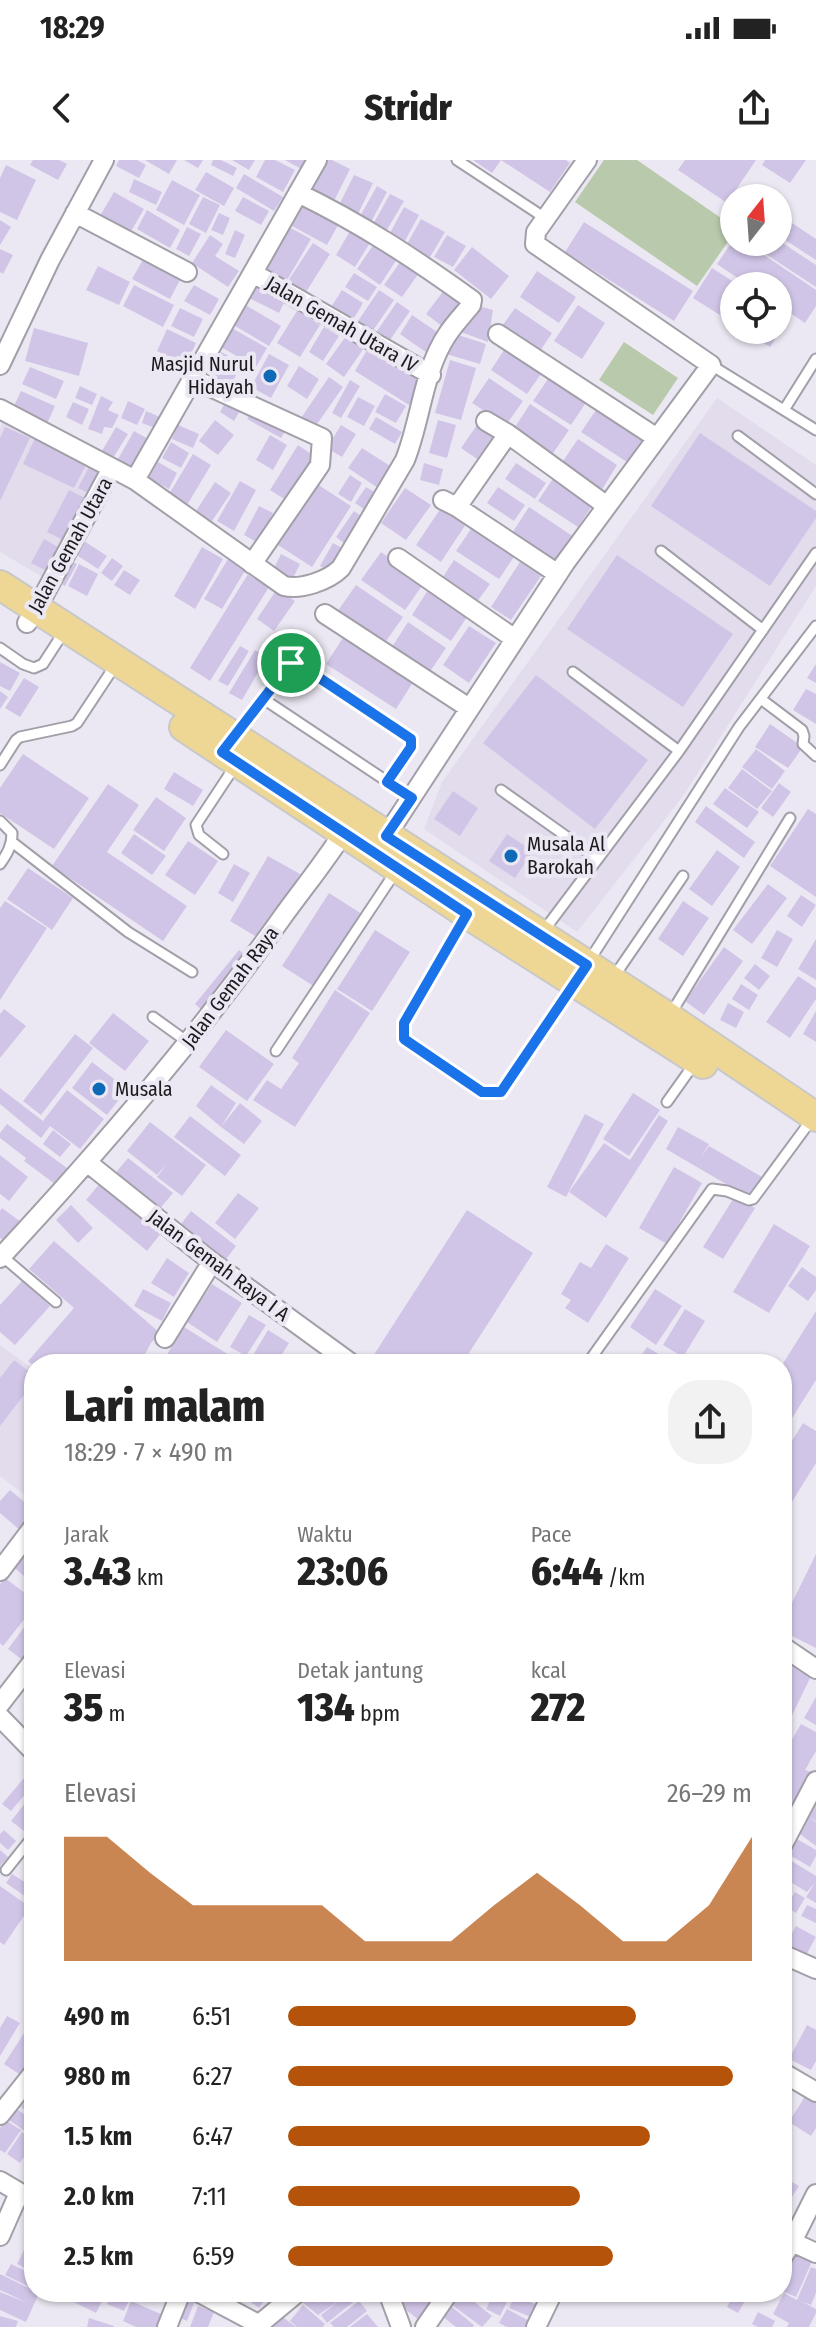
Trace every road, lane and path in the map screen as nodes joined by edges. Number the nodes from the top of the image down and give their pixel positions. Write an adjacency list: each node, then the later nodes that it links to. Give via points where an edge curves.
1 (104, 160): 6 (street)
2 (317, 160): 5 (street)
3 (457, 160): 7 (lane)
4 (587, 160): 7 (street)
5 (298, 193): 9 (street); 15 (street, via 351,219 472,300 447,335)
6 (75, 213): 8 (street); 10 (street)
7 (545, 218): 14 (street, via 535,244)
8 (187, 272)
9 (253, 273): 15 (street, Jalan Gemah Utara IV); 16 (street)
10 (8, 327): 13 (street)
11 (498, 334): 23 (street)
12 (816, 359): 18 (lane)
13 (0, 365)
14 (711, 365): 18 (lane); 23 (street)
15 (431, 375): 31 (street, via 405,460 341,568 290,588)
16 (193, 379): 25 (street); 31 (street, via 319,435 323,442 320,465)
17 (0, 409): 24 (street)
18 (784, 410): 20 (lane)
19 (486, 421): 21 (street)
20 (816, 430)
21 (508, 434): 27 (street); 32 (street, via 450,504)
22 (738, 436): 26 (lane)
23 (657, 438): 27 (street)
24 (112, 468): 25 (street); 36 (street, Jalan Gemah Utara)
25 (135, 480): 31 (street)
26 (816, 494)
27 (607, 506): 32 (street)
28 (661, 551): 38 (lane)
29 (816, 553): 38 (lane)
30 (398, 558): 40 (street)
31 (252, 564)
32 (558, 574): 40 (street)
33 (0, 585): 36 (main road)
34 (0, 606): 36 (main road)
35 (325, 614): 46 (street)
36 (32, 616): 39 (main road)
37 (816, 626): 45 (lane)
38 (763, 630): 48 (lane)
39 (61, 635): 41 (lane, via 43,664 34,668); 42 (main road)
40 (515, 639): 46 (street)
41 (0, 648)
42 (112, 669): 47 (main road); 50 (lane, via 77,723 20,737)
43 (573, 672): 48 (lane)
44 (262, 698): 47 (lane); 51 (lane); 51 (lane, via 295,663 411,739)
45 (761, 699): 49 (lane, via 802,730 803,744); 66 (lane)
46 (469, 708): 53 (street)
47 (235, 749): 56 (main road); 59 (lane, via 196,825 199,835)
48 (679, 751): 60 (lane)
49 (816, 756)
50 (0, 765)
51 (387, 782): 53 (lane)
52 (501, 790): 60 (lane)
53 (412, 798): 58 (street)
54 (790, 818): 69 (lane)
55 (0, 821): 57 (lane, via 12,833)
56 (349, 823): 58 (main road); 70 (street, Jalan Gemah Raya)
57 (12, 842): 61 (lane); 65 (lane, via 128,932)
58 (392, 852): 63 (main road); 64 (main road); 71 (lane)
59 (223, 854)
60 (598, 859): 64 (lane)
61 (0, 864)
62 (683, 876): 67 (lane)
63 (467, 914): 64 (main road); 66 (lane, via 403,1031 404,1039 482,1092 501,1092)
64 (535, 944): 66 (main road)
65 (192, 972)
66 (581, 973): 67 (main road)
67 (605, 989): 69 (main road)
68 (153, 1017): 70 (lane)
69 (662, 1026): 72 (main road)
70 (189, 1043): 75 (street, Jalan Gemah Raya)
71 (276, 1051)
72 (703, 1052): 73 (lane); 74 (main road)
73 (667, 1102)
74 (812, 1125): 81 (lane, via 753,1199 712,1189)
75 (88, 1163): 76 (street, Jalan Gemah Raya); 77 (street, Jalan Gemah Raya I A)
76 (1, 1257): 78 (lane)
77 (212, 1262): 79 (street); 80 (street, Jalan Gemah Raya I A)
78 (56, 1302)
79 (165, 1338)
80 (338, 1354)
81 (594, 1354)
82 (24, 1539): 83 (street)
83 (0, 1571)
84 (792, 1653): 85 (street)
85 (816, 1669)
86 (24, 1673): 87 (street)
87 (0, 1704)
88 (0, 1717): 89 (street)
89 (24, 1742)
90 (816, 1781): 91 (street)
91 (792, 1827)
92 (24, 1848): 93 (lane)
93 (6, 1870)
94 (816, 1948): 96 (street)
95 (792, 1958): 96 (street)
96 (811, 1967)
97 (792, 2078): 99 (street)
98 (24, 2085): 100 (street)
99 (816, 2092)
100 (0, 2115)
101 (0, 2181): 103 (street)
102 (816, 2194): 106 (street)
103 (24, 2196)
104 (24, 2200): 105 (street)
105 (0, 2236)
106 (792, 2242): 107 (street)
107 (816, 2253)
108 (177, 2302): 115 (street)
109 (215, 2302): 114 (street)
110 (286, 2302): 114 (street)
111 (392, 2302): 116 (street)
112 (442, 2302): 117 (street)
113 (548, 2302): 118 (street)
114 (257, 2326)
115 (167, 2327)
116 (401, 2327)
117 (425, 2327)
118 (536, 2327)

